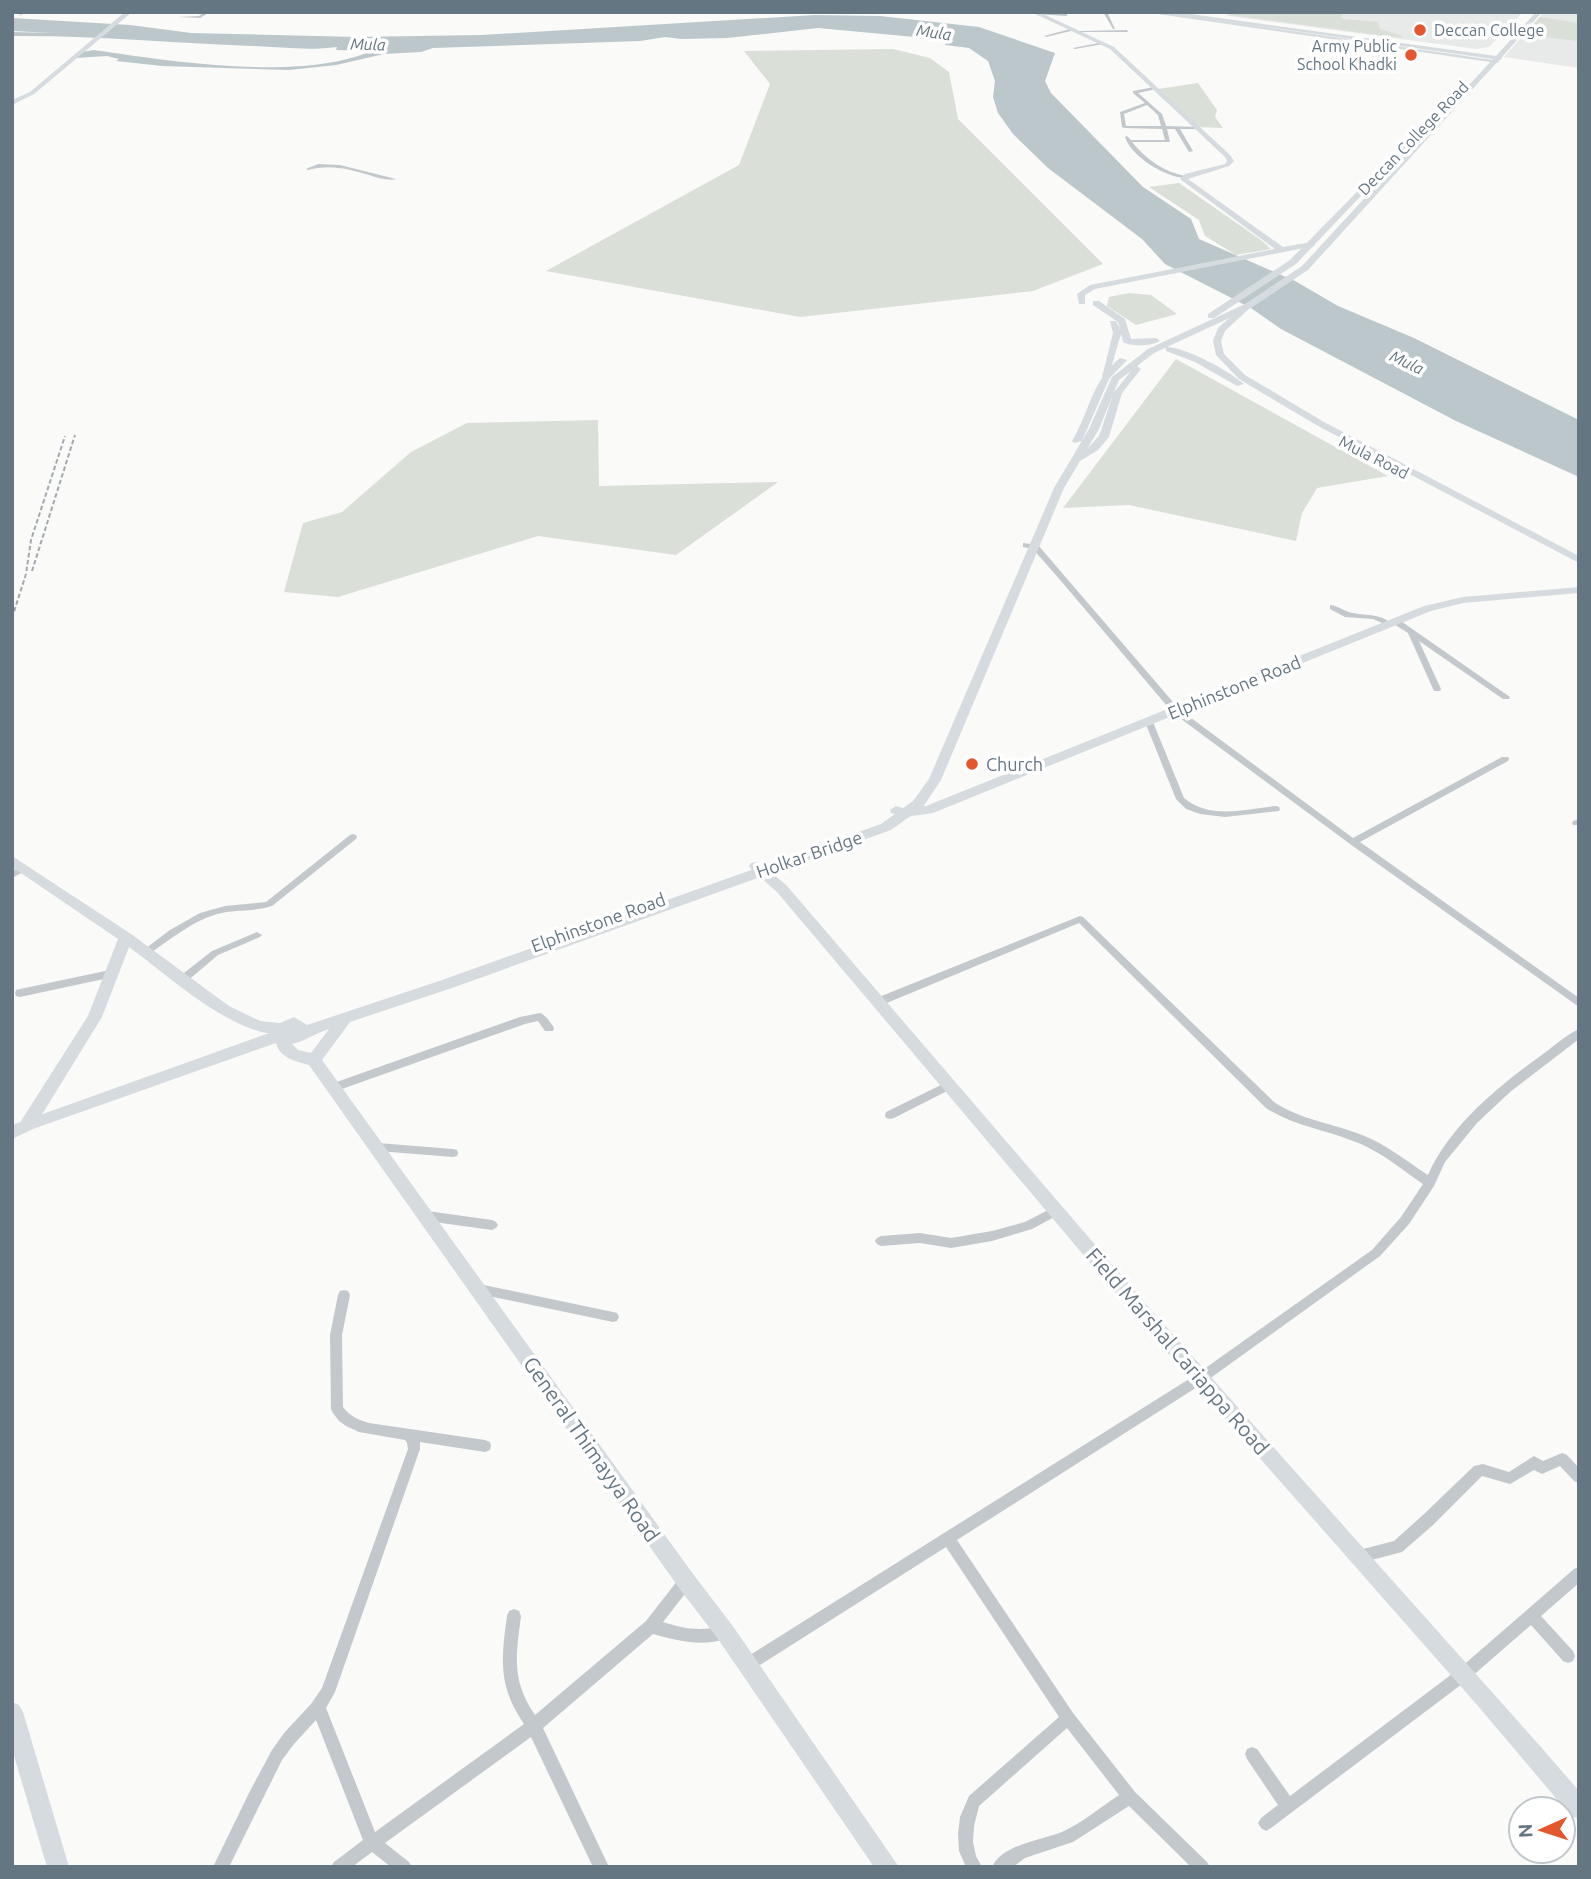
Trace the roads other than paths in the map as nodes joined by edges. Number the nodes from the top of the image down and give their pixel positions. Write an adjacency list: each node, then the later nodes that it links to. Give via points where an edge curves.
1 (129, 12): 25 (main road, via 33,93)
2 (185, 12): 13 (street)
3 (208, 12): 13 (street)
4 (1105, 12): 16 (street)
5 (1147, 12): 14 (main road)
6 (1162, 12): 14 (main road)
7 (1177, 12): 14 (main road)
8 (1191, 12): 14 (main road)
9 (1528, 12): 23 (main road, Deccan College Road)
10 (1539, 12): 23 (main road, Deccan College Road)
11 (1039, 13): 12 (street); 17 (main road)
12 (1069, 15)
13 (180, 17): 15 (street)
14 (1211, 17): 23 (main road); 23 (main road)
15 (173, 25)
16 (1114, 28)
17 (1079, 31): 18 (street); 19 (street); 20 (street); 21 (main road)
18 (1127, 31)
19 (1045, 36)
20 (1060, 37)
21 (1100, 41): 22 (street); 24 (main road)
22 (1077, 46)
23 (1496, 56): 37 (main road, Deccan College Road); 41 (main road, Deccan College Road, via 1312,262)
24 (1154, 88): 26 (street, via 1135,91); 30 (main road)
25 (12, 103)
26 (1147, 104): 27 (street, via 1122,113); 28 (street, via 1161,117)
27 (1124, 127): 28 (street); 31 (street)
28 (1164, 128): 29 (street); 31 (street, via 1168,141)
29 (1177, 128): 30 (street); 32 (street)
30 (1196, 128): 34 (main road, via 1231,161 1220,169)
31 (1128, 141): 34 (street, via 1166,173)
32 (1191, 151)
33 (308, 169): 35 (street, via 362,170)
34 (1183, 177): 36 (main road)
35 (394, 179)
36 (1270, 242): 38 (main road); 39 (main road)
37 (1312, 243): 38 (main road); 42 (main road, Deccan College Road, via 1293,262)
38 (1294, 245): 39 (main road)
39 (1282, 250): 40 (main road, via 1104,284 1090,296)
40 (1090, 303): 42 (main road, Mula Road, via 1122,321 1127,342); 44 (main road, via 1116,330)
41 (1248, 306): 45 (main road, via 1221,330 1217,349 1242,377); 46 (main road, via 1151,351 1124,370 1111,386 1094,429)
42 (1163, 344): 43 (main road, Mula Road); 43 (main road, via 1179,345); 44 (main road, via 1130,355); 46 (main road, via 1118,393 1104,438)
43 (1198, 360): 45 (main road, Mula Road)
44 (1105, 374): 48 (main road, via 1084,431 1061,465)
45 (1318, 425): 47 (main road, Mula Road)
46 (1073, 462): 48 (main road)
47 (1536, 541): 49 (main road, Mula Road); 50 (main road, Mula Road)
48 (1030, 546): 57 (street); 61 (main road, via 935,780 918,804)
49 (1579, 560)
50 (1579, 567)
51 (1579, 590): 53 (main road, Elphinstone Road, via 1448,602)
52 (1333, 607): 53 (street, via 1348,615)
53 (1392, 623): 54 (street); 57 (main road, Elphinstone Road)
54 (1410, 632): 55 (street); 56 (street)
55 (1437, 689)
56 (1506, 697)
57 (1177, 711): 58 (main road, Elphinstone Road); 63 (street)
58 (1149, 722): 60 (street, via 1186,806 1213,814); 61 (main road, Elphinstone Road, via 928,810)
59 (1505, 759): 63 (street)
60 (1276, 809)
61 (901, 812): 64 (main road, Elphinstone Road)
62 (353, 838): 68 (street, via 270,904 194,918)
63 (1353, 842): 73 (street)
64 (765, 866): 72 (main road, Field Marshal Cariappa Road); 74 (main road, Holkar Bridge); 77 (main road, Elphinstone Road)
65 (16, 868): 67 (main road)
66 (257, 934): 70 (street, via 215,953)
67 (125, 937): 68 (main road); 69 (main road)
68 (146, 952): 70 (main road)
69 (110, 974): 71 (street); 82 (main road, via 94,1017)
70 (183, 979): 77 (main road, via 225,1010 258,1026)
71 (20, 993)
72 (877, 1002): 79 (main road, Field Marshal Cariappa Road); 86 (street, via 1080,919 1270,1105 1301,1122 1358,1138)
73 (1579, 1003)
74 (344, 1018): 77 (main road, Holkar Bridge); 78 (main road)
75 (549, 1027): 80 (street, via 540,1017 524,1020)
76 (1579, 1032): 86 (street, via 1481,1109 1442,1158)
77 (290, 1033): 78 (main road, General Thimayya Road, via 283,1045 293,1055); 82 (main road, Elphinstone Road)
78 (310, 1059): 80 (main road, General Thimayya Road)
79 (947, 1086): 81 (street); 87 (main road, Field Marshal Cariappa Road)
80 (335, 1087): 84 (main road, General Thimayya Road)
81 (890, 1115)
82 (27, 1125): 83 (main road, Elphinstone Road)
83 (12, 1133)
84 (378, 1147): 85 (street); 88 (main road, General Thimayya Road)
85 (453, 1153)
86 (1430, 1183): 94 (street, via 1392,1238 1376,1253)
87 (1056, 1211): 90 (street, via 1028,1226 951,1243 920,1238); 94 (main road, Field Marshal Cariappa Road)
88 (427, 1216): 89 (street); 91 (main road, General Thimayya Road)
89 (492, 1224)
90 (880, 1241)
91 (479, 1289): 93 (street); 101 (main road, General Thimayya Road)
92 (344, 1295): 95 (street, via 336,1335 337,1409 354,1425)
93 (613, 1317)
94 (1201, 1378): 98 (street); 99 (main road, Field Marshal Cariappa Road)
95 (408, 1435): 96 (street); 109 (street, via 414,1449)
96 (485, 1446)
97 (1579, 1477): 99 (street, via 1562,1459 1542,1468 1534,1462 1510,1478 1479,1470 1396,1547)
98 (948, 1538): 107 (street); 111 (street)
99 (1360, 1556): 108 (main road, Field Marshal Cariappa Road)
100 (1579, 1574): 102 (street)
101 (686, 1581): 104 (street); 105 (main road, General Thimayya Road)
102 (1531, 1615): 106 (street); 108 (street)
103 (514, 1616): 112 (street, via 508,1667 519,1706)
104 (651, 1626): 105 (street, via 697,1638); 112 (street)
105 (725, 1632): 107 (main road, General Thimayya Road)
106 (1568, 1656)
107 (747, 1665): 124 (main road, General Thimayya Road)
108 (1465, 1673): 115 (street); 116 (main road, Field Marshal Cariappa Road)
109 (319, 1709): 118 (street); 120 (street, via 278,1753)
110 (12, 1712): 119 (main road)
111 (1068, 1718): 114 (street); 125 (street, via 974,1801 965,1830)
112 (534, 1726): 118 (street); 123 (street)
113 (1252, 1754): 115 (street)
114 (1130, 1797): 126 (street, via 1068,1837 1021,1853); 127 (street)
115 (1288, 1806): 117 (street)
116 (1579, 1808)
117 (1266, 1823)
118 (371, 1842): 121 (street); 122 (street)
119 (58, 1867)
120 (221, 1867)
121 (339, 1867)
122 (404, 1867)
123 (601, 1867)
124 (888, 1867)
125 (974, 1867)
126 (1000, 1867)
127 (1202, 1867)

